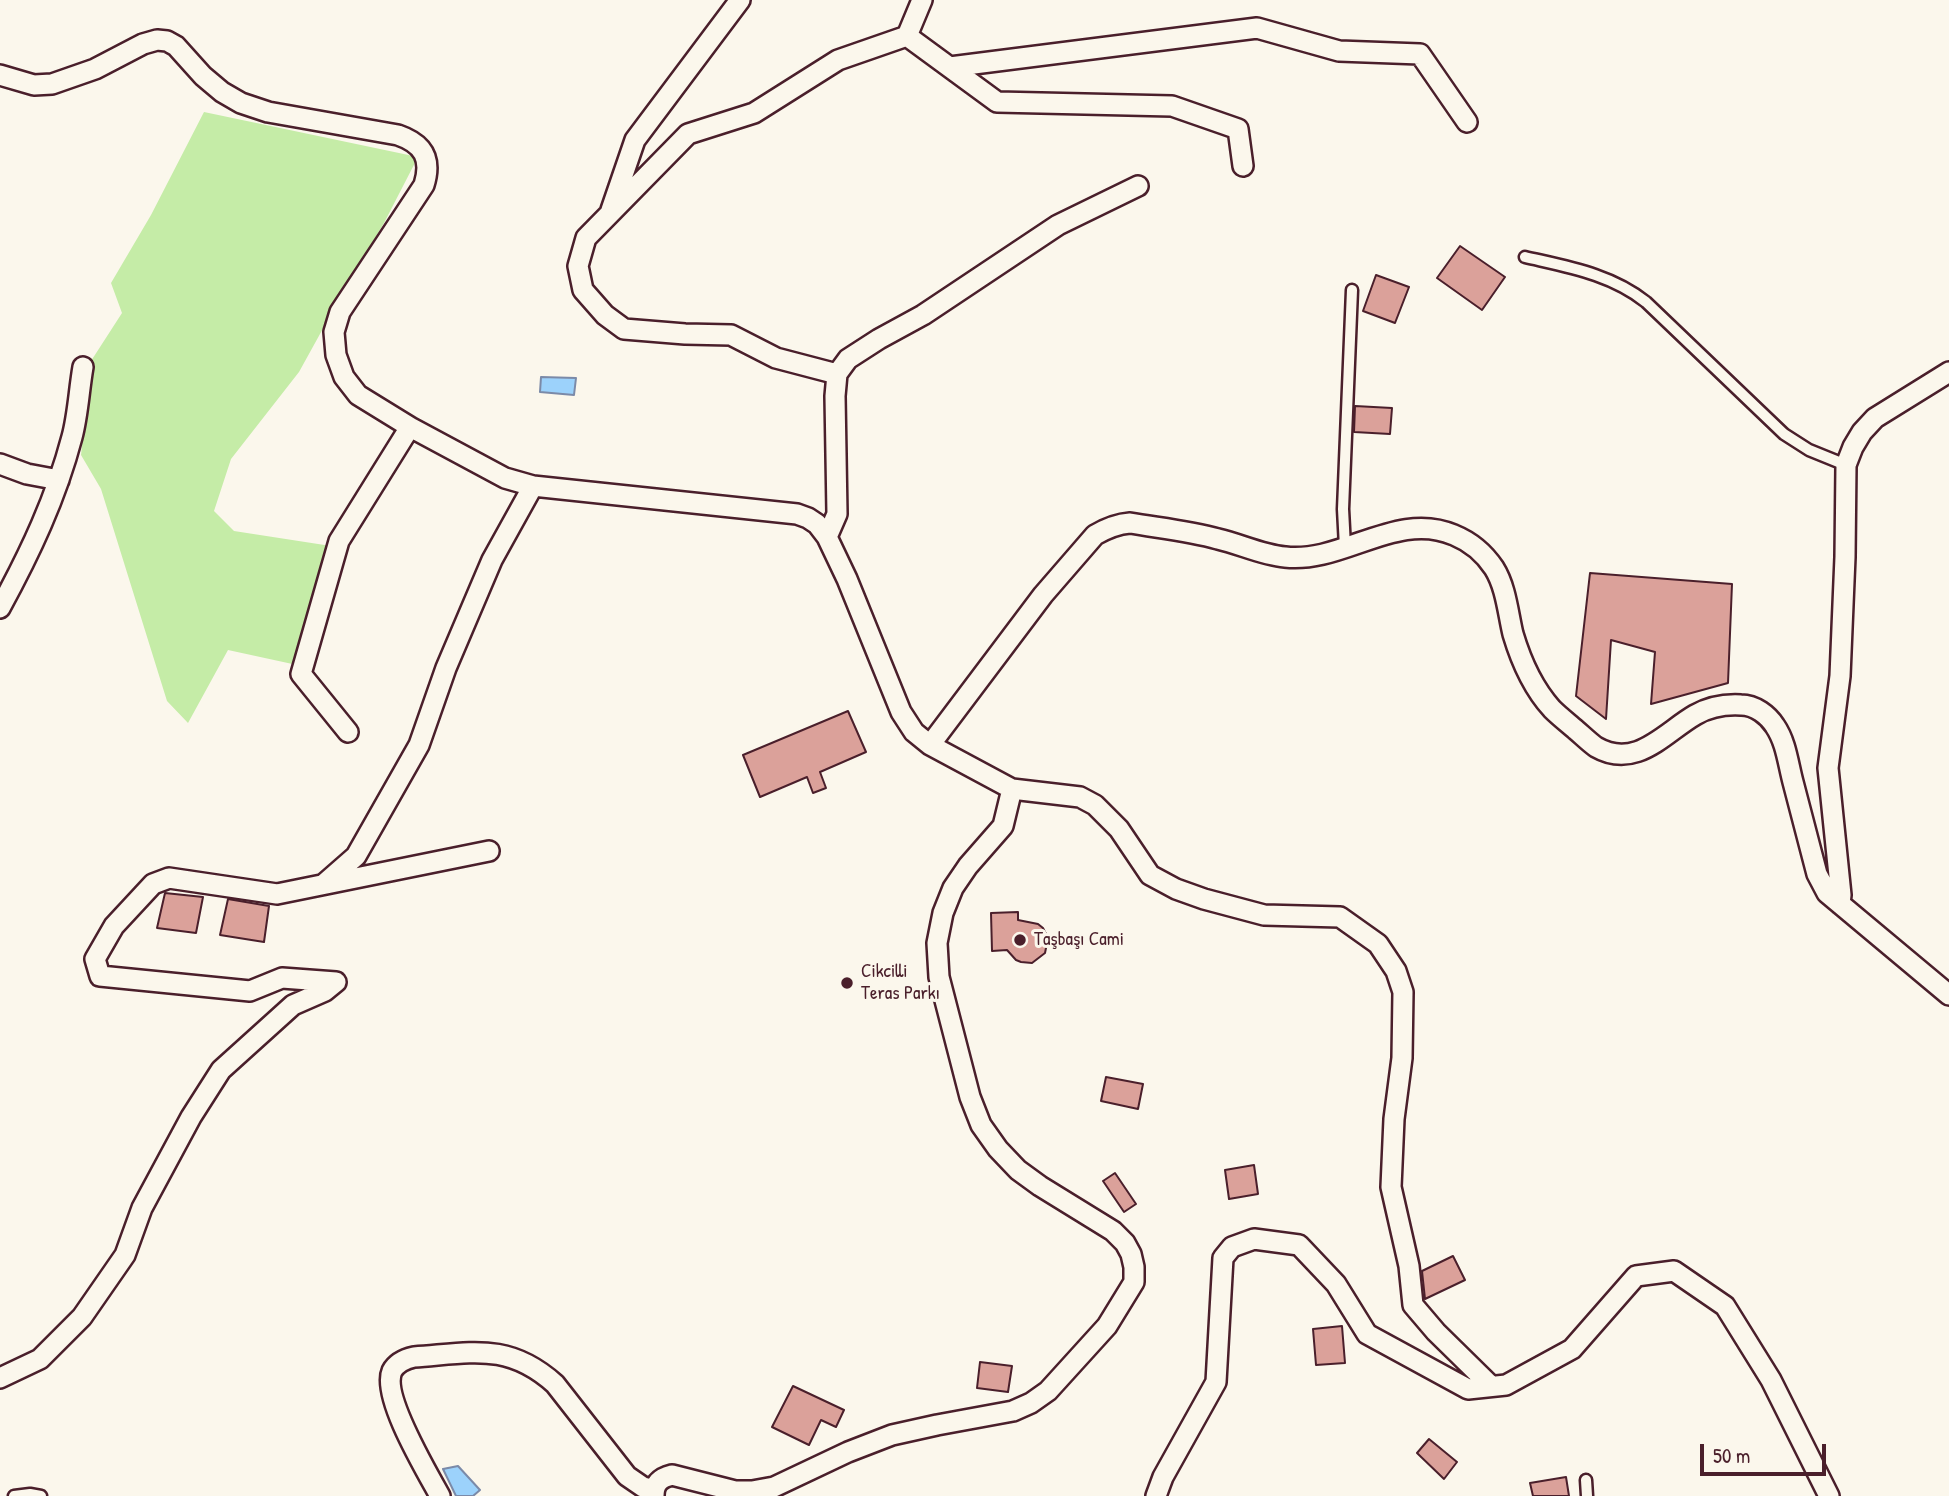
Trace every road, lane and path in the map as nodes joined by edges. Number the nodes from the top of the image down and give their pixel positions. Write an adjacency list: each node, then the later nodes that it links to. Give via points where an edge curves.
1 (740, 0): 9 (street, via 635,140)
2 (922, 0): 3 (street)
3 (907, 36): 4 (street); 9 (street, via 838,60 754,113 688,134)
4 (950, 67): 6 (street, via 1257,28 1339,51 1420,54); 7 (street, via 997,102 1172,106 1238,129)
5 (0, 75): 15 (street, via 34,85 52,84 95,69 143,44 167,41 212,84 241,103 411,139 427,161 424,186 340,312 334,332 344,377 358,394)
6 (1467, 122)
7 (1243, 166)
8 (1139, 186): 14 (street, via 1058,225 848,359)
9 (610, 215): 14 (street, via 586,238 578,266 583,290 624,329 731,335 776,358)
10 (1525, 257): 17 (lane, via 1596,274 1626,287 1784,434)
11 (1352, 290): 21 (lane)
12 (83, 367): 18 (street)
13 (1949, 372): 17 (street, via 1875,418 1862,432)
14 (837, 374): 20 (street, via 836,514)
15 (410, 427): 19 (street, via 505,478); 23 (street, via 339,541 300,674)
16 (1, 465): 18 (street)
17 (1846, 465): 28 (street, via 1840,676 1828,768)
18 (59, 480): 22 (street, via 28,557)
19 (533, 486): 20 (street, via 797,514 817,524); 27 (street, via 492,560 419,745 356,856)
20 (827, 537): 24 (street, via 901,712)
21 (1345, 547): 24 (street, via 1304,558 1283,557 1216,538 1130,523 1105,528 1043,594); 28 (street, via 1419,528 1444,531 1483,553 1502,586 1523,664 1536,689 1552,710 1603,749 1639,751 1713,707 1747,705 1766,715 1782,739 1817,874 1826,893)
22 (0, 608)
23 (348, 732)
24 (930, 745): 25 (street)
25 (1013, 789): 31 (street, via 1080,797 1095,805 1119,829 1150,874 1176,889 1264,915 1340,917 1378,944 1403,992 1391,1187 1413,1305); 33 (street, via 1003,826 968,866 943,913 937,943 939,977 981,1125 1018,1170 1125,1242 1134,1282 1107,1326 1048,1391 1013,1411 892,1435 774,1487 735,1491 672,1475 657,1482)
26 (489, 851): 27 (street)
27 (324, 885): 30 (street, via 277,894 169,878 153,884 114,926 95,959 100,976 250,991 282,978 336,982 293,1005 221,1070 142,1208 125,1255 82,1317 40,1359)
28 (1840, 904): 29 (street)
29 (1949, 995)
30 (0, 1378)
31 (1491, 1386): 37 (street, via 1468,1389 1367,1334 1336,1284 1299,1245 1254,1239 1231,1247 1223,1258 1216,1382); 39 (street, via 1506,1385 1572,1349 1636,1276 1674,1271 1725,1306 1771,1380)
32 (1586, 1480): 38 (lane)
33 (654, 1493): 36 (street, via 627,1476 542,1372 489,1352 404,1359 392,1372 397,1413)
34 (14, 1496): 35 (lane)
35 (41, 1496)
36 (440, 1496)
37 (1156, 1496)
38 (1587, 1496)
39 (1829, 1496)

